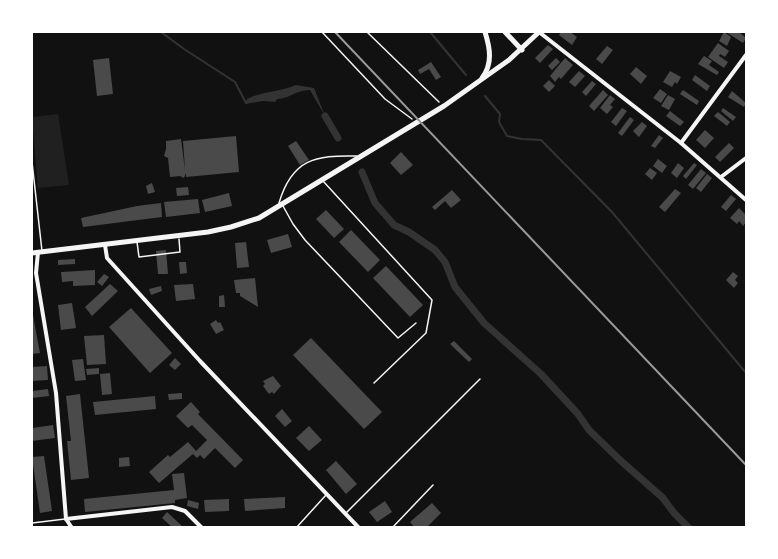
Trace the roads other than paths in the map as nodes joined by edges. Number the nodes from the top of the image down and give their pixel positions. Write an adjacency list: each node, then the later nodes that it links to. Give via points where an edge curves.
1 (484, 32): 6 (main road, via 489,68)
2 (505, 32): 4 (main road)
3 (539, 32): 4 (main road); 7 (street)
4 (522, 50): 6 (main road)
5 (747, 55): 7 (street)
6 (475, 85): 8 (main road)
7 (681, 143): 11 (street)
8 (364, 156): 12 (main road); 14 (lane, via 324,156 296,170 289,177)
9 (747, 158): 11 (street)
10 (32, 162): 18 (lane)
11 (722, 177): 13 (street)
12 (322, 181): 14 (main road); 21 (lane, via 432,300 426,333)
13 (747, 200)
14 (280, 206): 15 (main road, via 246,223); 19 (lane, via 305,240 398,338)
15 (178, 236): 16 (main road); 16 (lane, via 180,252 139,257)
16 (136, 241): 17 (main road)
17 (105, 245): 18 (main road); 23 (street, via 107,258)
18 (37, 252): 25 (street, via 36,273 56,393)
19 (416, 323)
20 (480, 379): 24 (lane)
21 (374, 383)
22 (433, 485): 31 (lane)
23 (327, 495): 24 (street); 29 (lane)
24 (345, 514): 30 (street)
25 (66, 519): 26 (lane); 27 (street); 28 (street, via 172,507 185,511)
26 (32, 523)
27 (72, 528)
28 (202, 528)
29 (296, 528)
30 (359, 528)
31 (392, 528)

